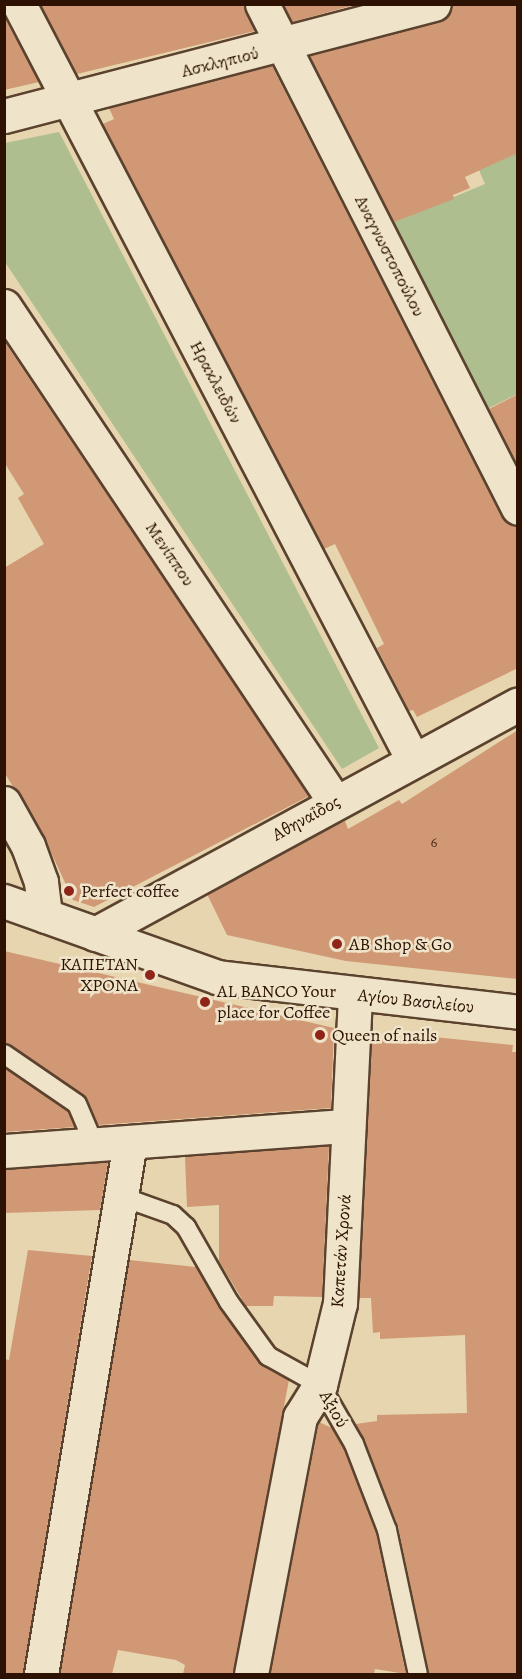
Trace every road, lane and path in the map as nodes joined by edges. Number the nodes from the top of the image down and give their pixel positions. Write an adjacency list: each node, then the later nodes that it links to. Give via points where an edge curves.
1 (19, 4): 5 (street, Ηρακλειδών)
2 (262, 4): 4 (street, Αναγνωστοπούλου)
3 (434, 4): 4 (street, Ασκληπιού)
4 (283, 46): 5 (street, Ασκληπιού); 8 (street, Αναγνωστοπούλου)
5 (68, 99): 6 (street, Ασκληπιού); 10 (street, Ηρακλειδών)
6 (4, 116)
7 (4, 306): 11 (street, Μενίππου)
8 (518, 508)
9 (518, 704): 10 (street, Αθηναΐδος)
10 (413, 760): 11 (street, Αθηναΐδος)
11 (335, 802): 15 (street, Αθηναΐδος)
12 (4, 803): 14 (street, via 34,864)
13 (4, 901): 14 (street, Αγίου Βασιλείου)
14 (45, 916): 15 (street, Αγίου Βασιλείου)
15 (95, 934): 16 (street, Αγίου Βασιλείου, via 217,977)
16 (355, 995): 17 (street, Αγίου Βασιλείου); 19 (street, Καπετάν Χρονά)
17 (518, 1012)
18 (4, 1054): 21 (lane, via 77,1104)
19 (348, 1126): 20 (street); 24 (street, Καπετάν Χρονά, via 340,1303)
20 (130, 1142): 21 (street); 23 (street)
21 (94, 1144): 22 (street)
22 (4, 1151)
23 (120, 1196): 24 (lane, Αξιού, via 173,1215 186,1227 229,1302 268,1356); 25 (street)
24 (320, 1385): 26 (street, Καπετάν Χρονά, via 300,1417); 27 (lane, Αξιού, via 354,1444 387,1530)
25 (41, 1674)
26 (251, 1674)
27 (418, 1674)

